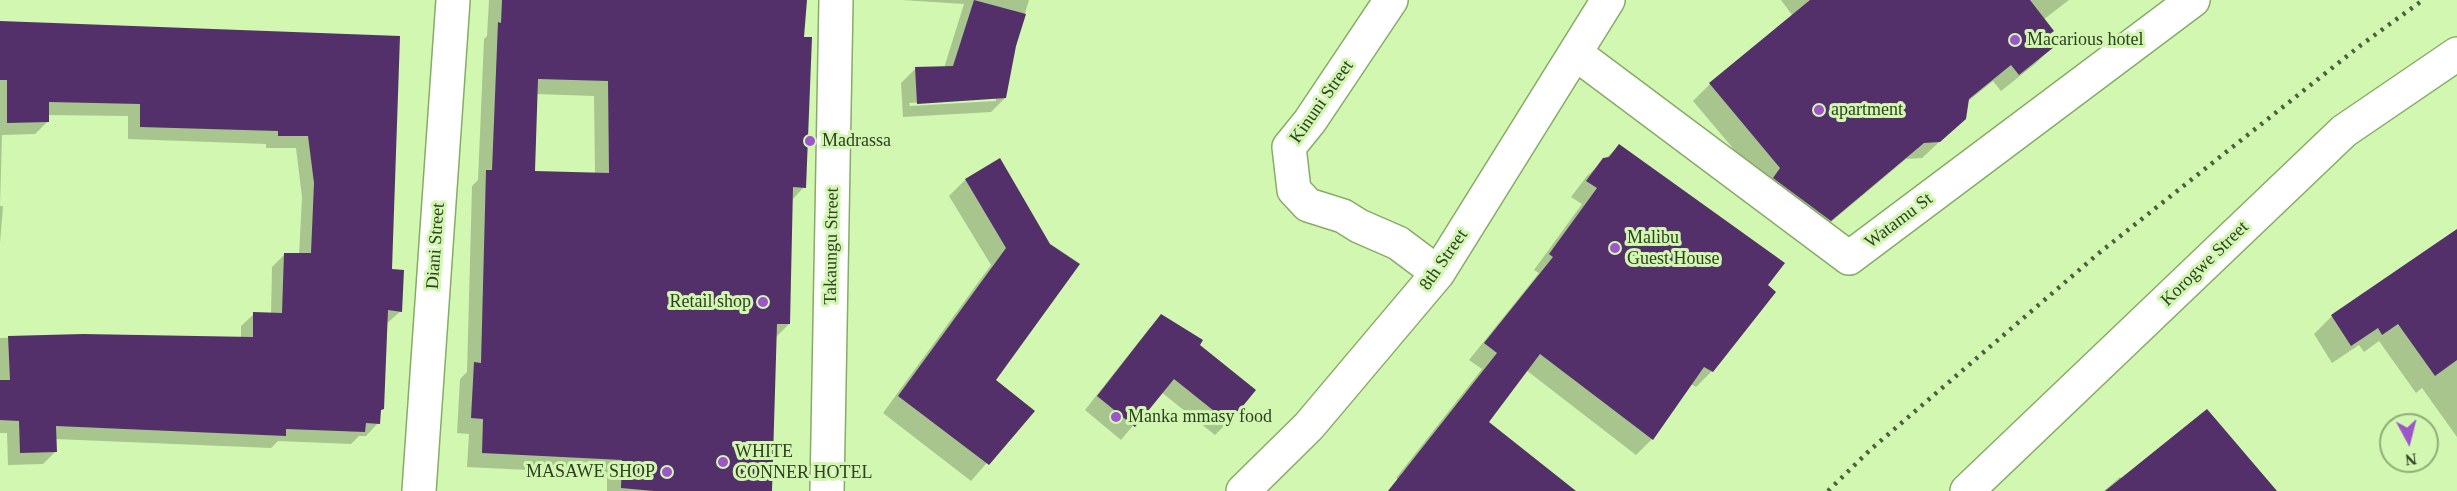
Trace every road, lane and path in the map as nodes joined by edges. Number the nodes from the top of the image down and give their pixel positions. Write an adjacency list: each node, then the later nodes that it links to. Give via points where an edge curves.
1 (453, 0): 9 (street, Diani Street)
2 (836, 0): 10 (street, Takaungu Street)
3 (1391, 0): 8 (street, Kinuni Street, via 1289,147 1294,190 1308,204 1398,243)
4 (1608, 0): 6 (street, 8th Street)
5 (2193, 0): 6 (street, Watamu St, via 1849,258)
6 (1575, 53): 8 (street, 8th Street)
7 (2457, 54): 12 (street, Korogwe Street, via 2344,131)
8 (1438, 273): 11 (street, 8th Street, via 1309,426)
9 (419, 491)
10 (827, 491)
11 (1243, 491)
12 (1967, 491)

